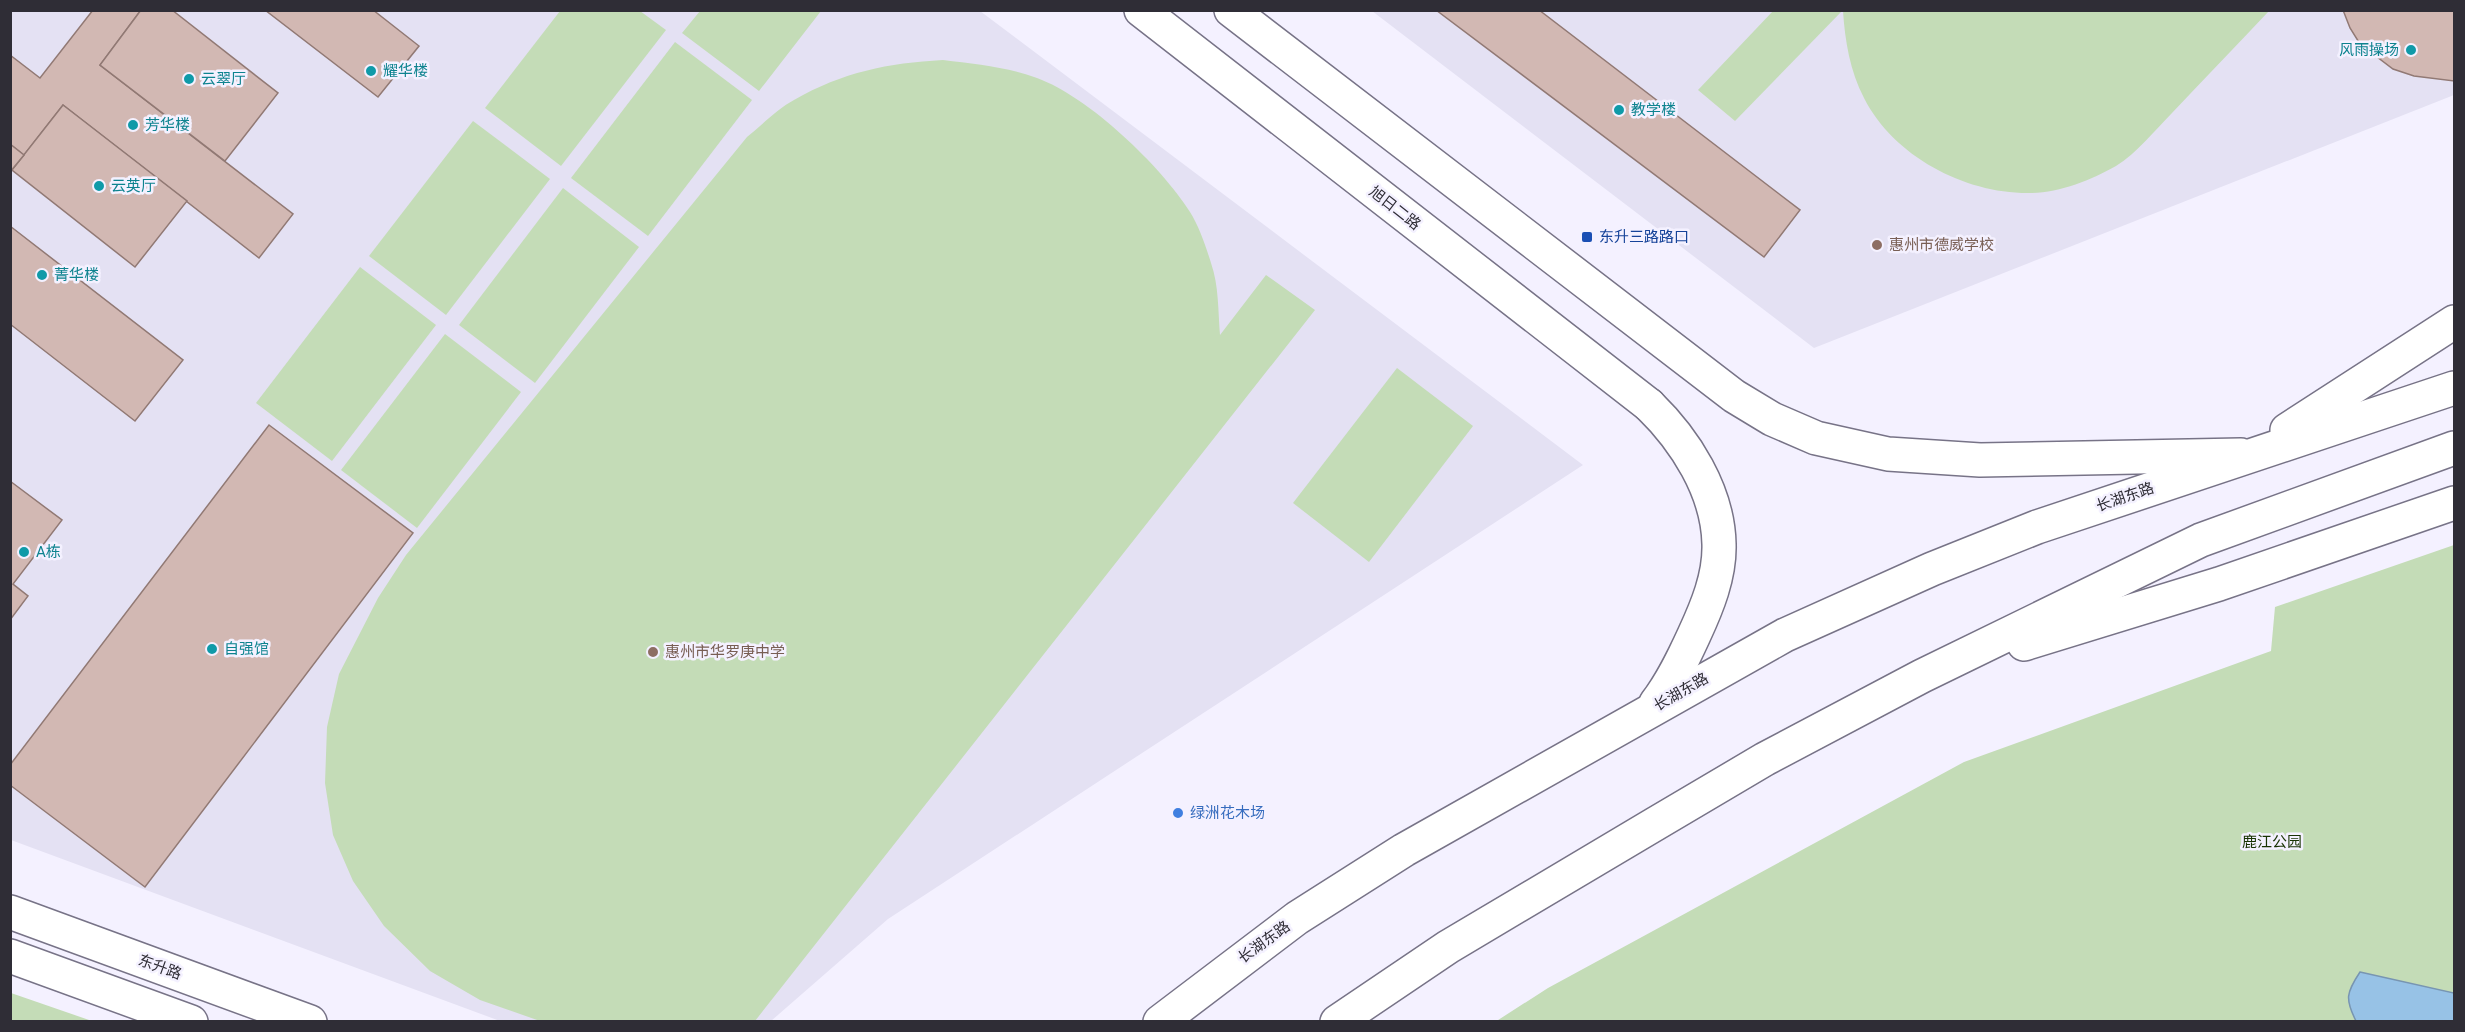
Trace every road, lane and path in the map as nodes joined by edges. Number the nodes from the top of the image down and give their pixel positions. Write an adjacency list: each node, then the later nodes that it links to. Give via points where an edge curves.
1 (1141, 10): 9 (main road, 旭日二路, via 1649,405 1675,433 1701,476 1718,526 1719,546 1716,576 1705,610 1678,669)
2 (1231, 10): 6 (main road, via 1734,396 1772,419 1816,438 1897,456 1991,460)
3 (2454, 322): 6 (main road, 长湖东路)
4 (2454, 388): 6 (main road, 长湖东路)
5 (2454, 448): 8 (main road, via 2201,540)
6 (2249, 455): 9 (main road, 长湖东路, via 2037,527 1922,573 1785,635)
7 (2454, 502): 8 (main road, via 2219,584)
8 (1922, 676): 15 (main road, via 1765,759 1654,824 1448,947)
9 (1652, 709): 14 (main road, 长湖东路, via 1347,886 1236,962)
10 (10, 912): 13 (main road, 东升路)
11 (10, 956): 12 (main road)
12 (191, 1022)
13 (310, 1022)
14 (1160, 1022)
15 (1337, 1022)

